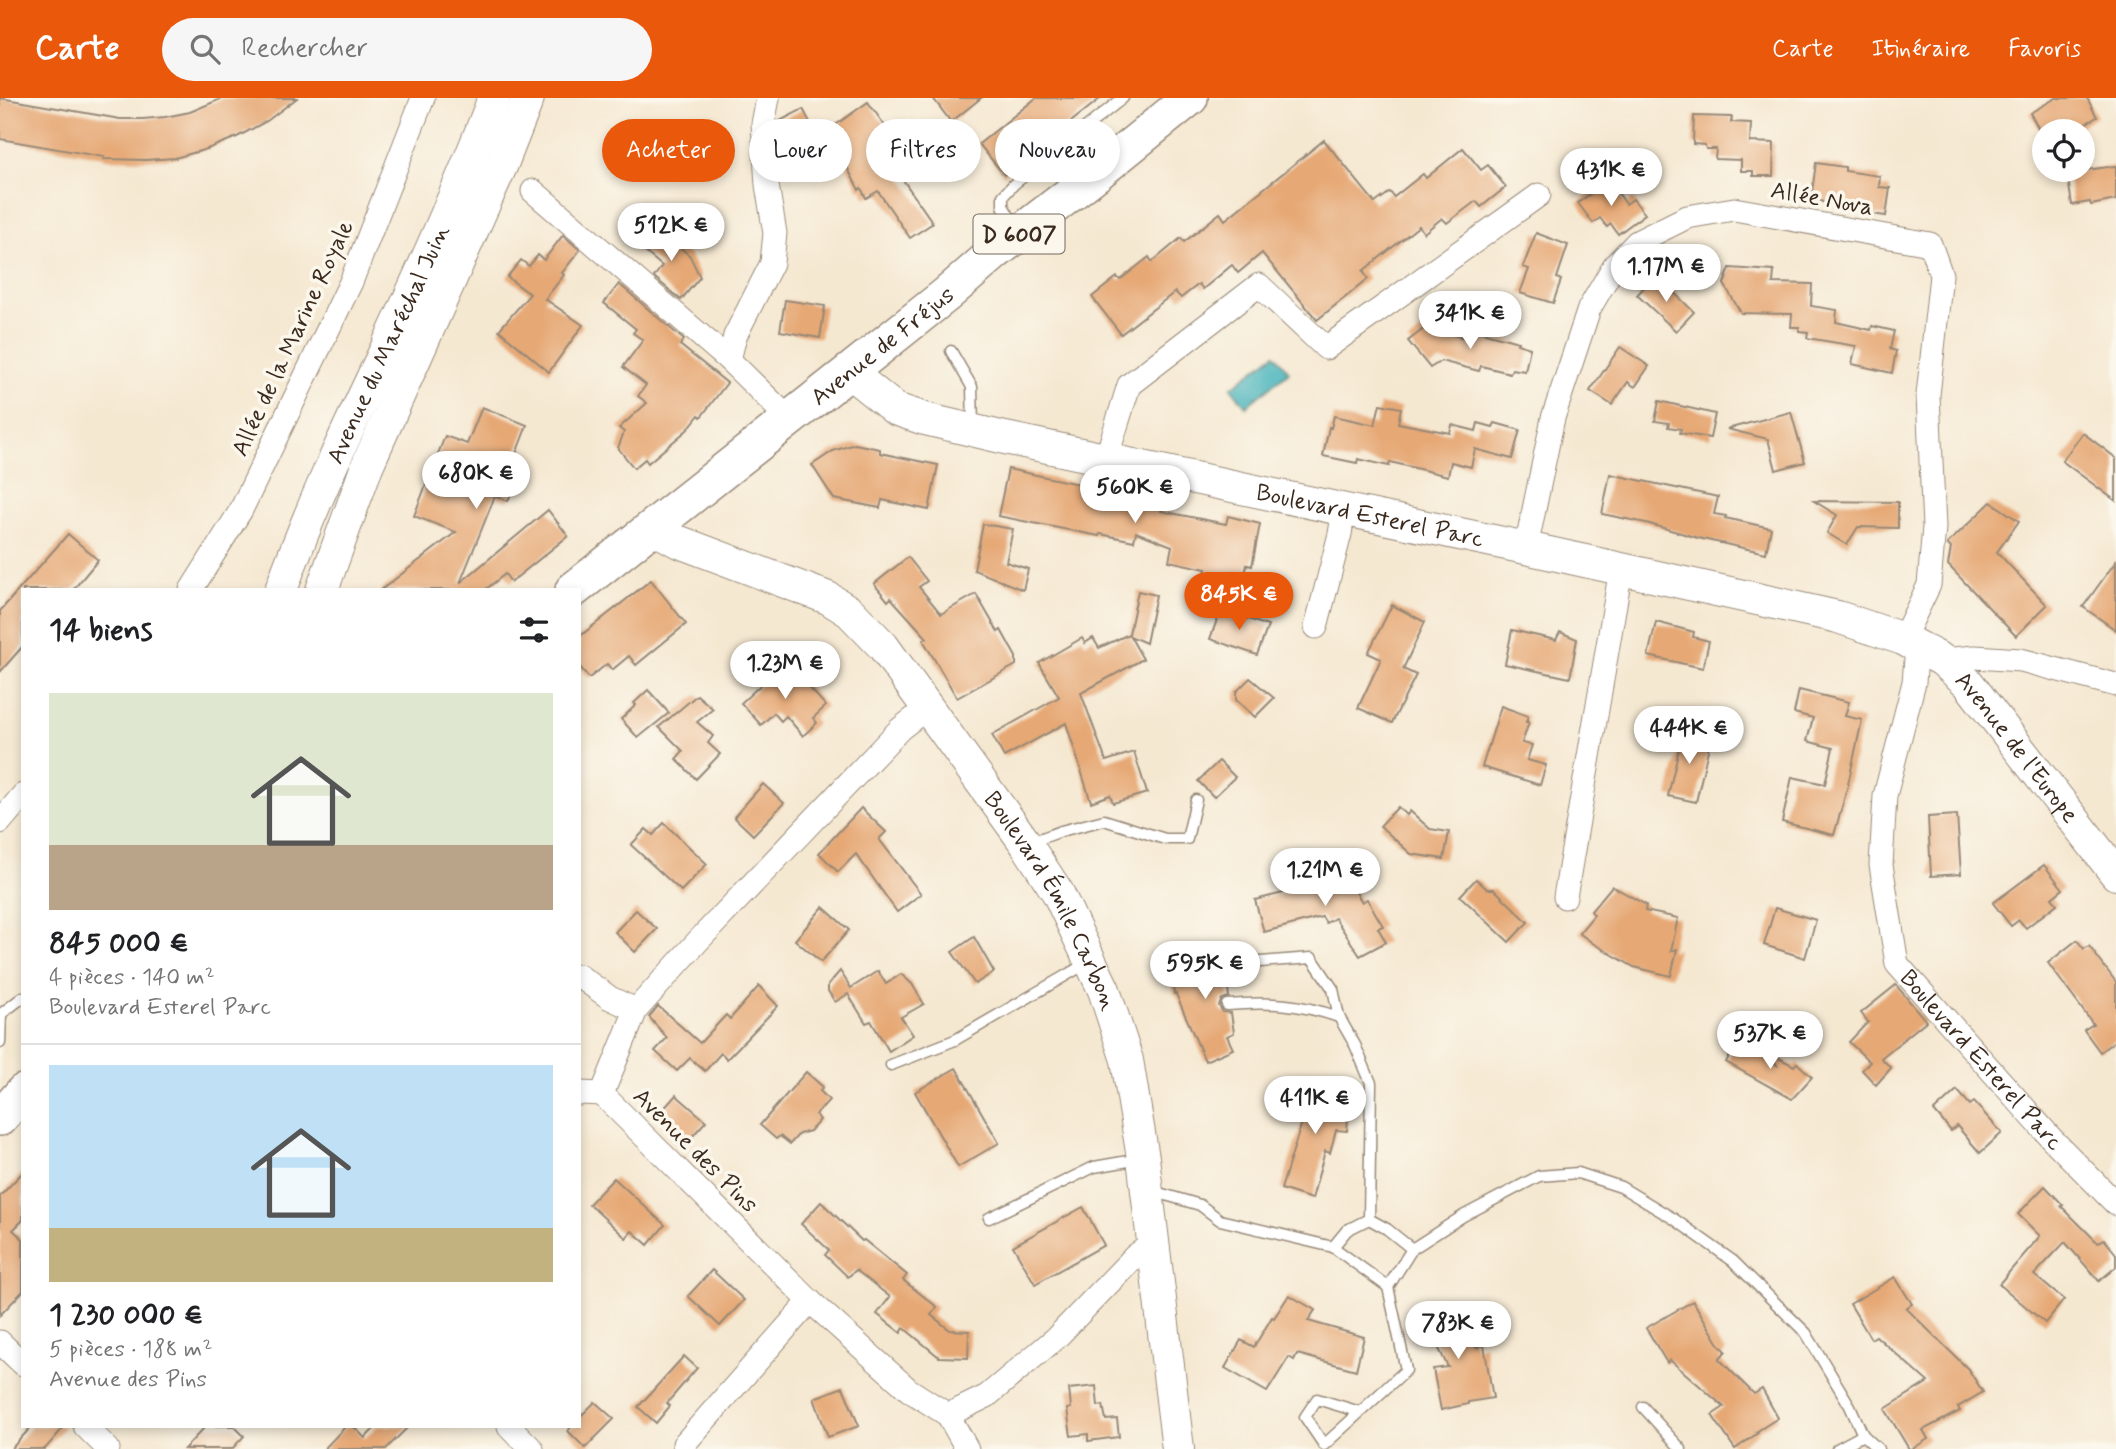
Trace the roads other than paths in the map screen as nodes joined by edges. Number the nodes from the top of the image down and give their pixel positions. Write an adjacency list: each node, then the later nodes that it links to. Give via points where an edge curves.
1 (423, 98): 20 (street, Allée de la Marine Royale, via 351,282 241,510)
2 (494, 98): 21 (street, Avenue du Maréchal Juin, via 443,225 301,534)
3 (528, 98): 22 (street, Avenue du Maréchal Juin, via 367,466)
4 (768, 98): 11 (street, via 764,124 775,233 772,263 735,336)
5 (1124, 98): 9 (lane, via 1003,196 1003,206)
6 (1190, 98): 9 (main road, Avenue de Fréjus / D 6007)
7 (533, 191): 11 (street)
8 (1539, 195): 15 (street, via 1326,348 1259,285 1129,385)
9 (1020, 233): 12 (main road, Avenue de Fréjus / D 6007)
10 (951, 351): 14 (lane, via 972,387)
11 (729, 360): 13 (street)
12 (849, 372): 13 (main road, Avenue de Fréjus / D 6007); 14 (street, Boulevard Esterel Parc, via 895,409)
13 (789, 419): 17 (main road, Avenue de Fréjus / D 6007)
14 (973, 430): 15 (street, Boulevard Esterel Parc)
15 (1106, 459): 16 (street, Boulevard Esterel Parc)
16 (1344, 509): 18 (street, Boulevard Esterel Parc); 24 (street)
17 (652, 527): 23 (main road, Avenue de Fréjus / D 6007); 27 (street, Boulevard Émile Carbon, via 677,541 828,598 850,612 883,646)
18 (1526, 548): 19 (street, Boulevard Esterel Parc); 25 (street, Allée Nova, via 1553,418 1588,309 1614,266 1637,242 1687,217 1734,209 1930,244 1941,275 1928,395 1934,527)
19 (1621, 569): 25 (street, Boulevard Esterel Parc, via 1838,617); 33 (street)
20 (192, 588)
21 (282, 588)
22 (322, 588)
23 (576, 588)
24 (1316, 627)
25 (1921, 649): 26 (street, via 2021,660); 32 (street, Avenue de l'Europe, via 1968,683); 46 (street, Boulevard Esterel Parc, via 1885,796 1881,865 1897,964 2051,1138)
26 (2116, 685)
27 (927, 708): 31 (street, Boulevard Émile Carbon); 39 (street, Avenue des Pins, via 900,729)
28 (21, 797): 30 (street)
29 (1196, 800): 31 (lane, via 1187,839 1166,839 1104,820)
30 (0, 822)
31 (1026, 844): 34 (street, Boulevard Émile Carbon, via 1058,892)
32 (2116, 874)
33 (1565, 897)
34 (1091, 961): 42 (lane, via 955,1040); 44 (street, Boulevard Émile Carbon, via 1127,1060)
35 (1260, 962): 40 (lane, via 1312,958 1333,989)
36 (581, 977): 39 (street)
37 (21, 999): 41 (lane, via 1,1014)
38 (1227, 1005): 40 (lane, via 1260,1002)
39 (636, 1010): 43 (street, Avenue des Pins)
40 (1339, 1017): 48 (lane, via 1371,1083)
41 (0, 1044)
42 (891, 1065)
43 (591, 1094): 53 (street, Avenue des Pins)
44 (1143, 1158): 45 (street, Boulevard Émile Carbon); 47 (lane, via 1094,1167)
45 (1146, 1189): 49 (street, Boulevard Émile Carbon); 50 (lane, via 1200,1205 1220,1220)
46 (2116, 1204)
47 (989, 1218)
48 (1369, 1219): 50 (lane, via 1348,1230); 51 (lane)
49 (1152, 1244): 58 (street, via 1007,1380 987,1396); 66 (street, Boulevard Émile Carbon)
50 (1333, 1247): 52 (lane)
51 (1412, 1248): 52 (lane); 61 (lane, via 1539,1176 1578,1173 1621,1186 1734,1261 1806,1333)
52 (1388, 1287): 57 (lane, via 1406,1370)
53 (810, 1301): 58 (street, Avenue des Pins, via 909,1390); 62 (street)
54 (0, 1342): 55 (street)
55 (21, 1362)
56 (1643, 1407): 67 (lane)
57 (1360, 1412): 57 (lane, via 1324,1445 1305,1416 1317,1399)
58 (948, 1415): 65 (street, Avenue des Pins)
59 (87, 1428): 63 (street)
60 (511, 1428): 64 (street)
61 (1863, 1435): 68 (lane); 69 (lane)
62 (684, 1444)
63 (108, 1449)
64 (533, 1449)
65 (967, 1449)
66 (1178, 1449)
67 (1681, 1449)
68 (1837, 1449)
69 (1878, 1449)

